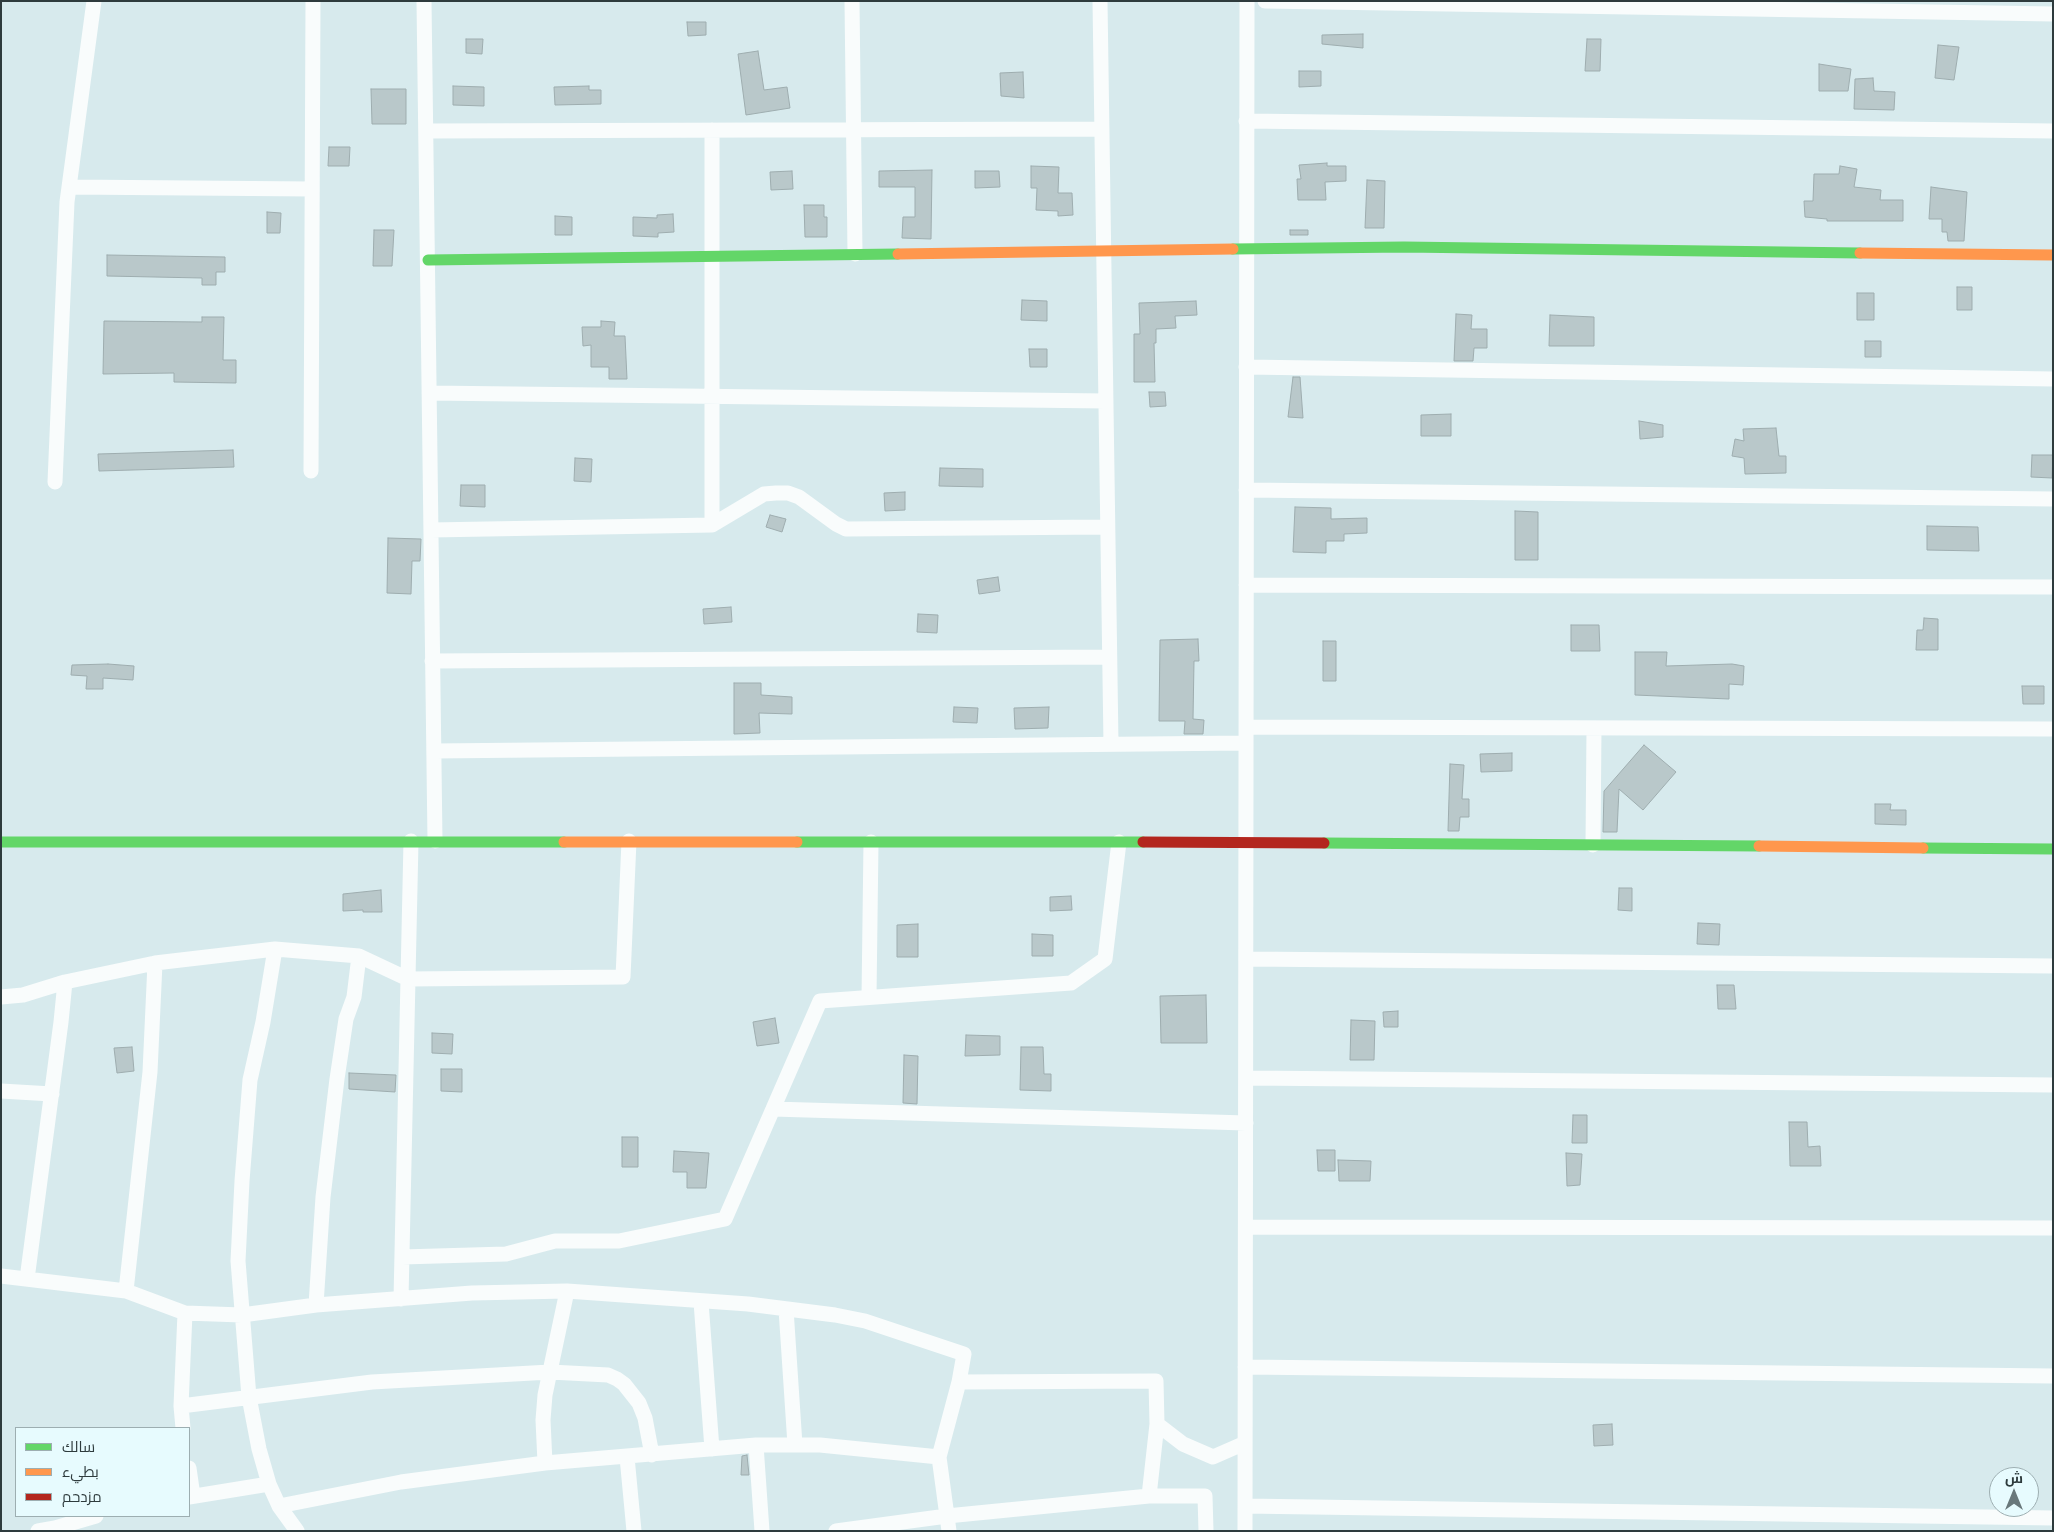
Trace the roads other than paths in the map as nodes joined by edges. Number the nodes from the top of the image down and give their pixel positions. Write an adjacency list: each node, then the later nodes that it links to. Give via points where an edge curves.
1 (94, 1): 15 (street)
2 (313, 1): 16 (street)
3 (424, 1): 12 (street)
4 (852, 1): 10 (street)
5 (1100, 1): 11 (street)
6 (1247, 1): 9 (street)
7 (1265, 1): 8 (street)
8 (2053, 14)
9 (1246, 121): 14 (street); 17 (street)
10 (854, 129): 11 (street); 13 (street); 19 (street)
11 (1102, 129): 18 (street)
12 (426, 130): 13 (street); 22 (street)
13 (712, 130): 21 (street)
14 (2053, 131)
15 (69, 187): 16 (street); 29 (street)
16 (312, 189): 28 (street)
17 (1246, 249): 18 (street); 20 (street, via 1404,247); 23 (street)
18 (1104, 251): 19 (street); 27 (street)
19 (855, 254): 21 (street)
20 (2053, 255)
21 (712, 256): 22 (street); 26 (street)
22 (428, 260): 25 (street)
23 (1246, 366): 24 (street); 30 (street)
24 (2053, 378)
25 (429, 393): 26 (street); 34 (street)
26 (712, 396): 27 (street); 32 (street)
27 (1106, 401): 33 (street)
28 (311, 471)
29 (55, 482)
30 (1246, 490): 31 (street); 35 (street)
31 (2053, 499)
32 (712, 525): 33 (street, via 764,494 788,493 846,529); 34 (street)
33 (1107, 527): 37 (street)
34 (431, 530): 38 (street)
35 (1246, 585): 36 (street); 39 (street)
36 (2053, 587)
37 (1109, 657): 38 (street); 43 (street)
38 (432, 661): 44 (street)
39 (1246, 727): 40 (street); 42 (street)
40 (1594, 728): 41 (street); 52 (street)
41 (2053, 729)
42 (1246, 743): 43 (street); 51 (street)
43 (1111, 744): 44 (street)
44 (434, 751): 46 (street)
45 (411, 841): 46 (street); 48 (street); 59 (street)
46 (435, 841): 47 (street)
47 (629, 841): 49 (street); 59 (street, via 623,977)
48 (1, 842)
49 (871, 842): 50 (street); 62 (street)
50 (1119, 842): 51 (street); 62 (street, via 1105,959 1071,983)
51 (1246, 842): 52 (street); 56 (street)
52 (1593, 845): 53 (street)
53 (2053, 849)
54 (275, 949): 55 (street); 57 (street); 81 (street, via 250,1080 238,1261)
55 (359, 956): 59 (street); 78 (street, via 335,1089)
56 (1246, 959): 58 (street); 63 (street)
57 (156, 963): 60 (street); 74 (street, via 149,1081)
58 (2053, 966)
59 (408, 979): 71 (street)
60 (65, 982): 61 (street, via 23,995); 66 (street)
61 (1, 997)
62 (870, 997): 67 (street, via 820,1001)
63 (1246, 1078): 64 (street); 68 (street)
64 (2053, 1085)
65 (1, 1091): 66 (street)
66 (52, 1094): 73 (street)
67 (772, 1109): 68 (street); 71 (street, via 725,1219 620,1241 555,1241 506,1254)
68 (1246, 1123): 69 (street)
69 (1246, 1227): 70 (street); 82 (street)
70 (2053, 1228)
71 (402, 1257): 76 (street)
72 (1, 1276): 73 (street)
73 (27, 1279): 74 (street)
74 (126, 1291): 80 (street)
75 (567, 1291): 76 (street, via 472,1293); 77 (street); 83 (street)
76 (401, 1299): 78 (street)
77 (701, 1302): 79 (street); 93 (street)
78 (316, 1305): 81 (street)
79 (786, 1309): 85 (street, via 865,1321 964,1354); 92 (street)
80 (185, 1313): 81 (street); 87 (street)
81 (242, 1315): 86 (street)
82 (1245, 1367): 84 (street); 90 (street)
83 (550, 1372): 86 (street, via 372,1382); 94 (street, via 608,1375 618,1379 643,1410); 97 (street, via 544,1420)
84 (2053, 1376)
85 (959, 1382): 88 (street, via 1156,1381); 96 (street)
86 (249, 1397): 87 (street); 99 (street)
87 (181, 1406): 89 (street)
88 (1157, 1424): 90 (street, via 1184,1444 1213,1457); 100 (street)
89 (183, 1427)
90 (1245, 1443): 103 (street)
91 (756, 1445): 92 (street); 93 (street); 111 (street)
92 (795, 1445): 96 (street)
93 (712, 1449): 94 (street)
94 (652, 1455): 95 (street)
95 (627, 1457): 97 (street); 110 (street)
96 (939, 1457): 106 (street)
97 (545, 1463): 102 (street, via 401,1482)
98 (190, 1482): 101 (street)
99 (269, 1484): 101 (street); 102 (street)
100 (1150, 1496): 106 (street); 113 (street, via 1205,1496)
101 (191, 1497)
102 (279, 1506): 109 (street)
103 (1245, 1506): 105 (street); 114 (street)
104 (93, 1517): 107 (street)
105 (2053, 1518)
106 (948, 1523): 112 (street)
107 (54, 1529): 108 (street)
108 (38, 1531)
109 (297, 1531)
110 (634, 1531)
111 (762, 1531)
112 (836, 1531)
113 (1206, 1531)
114 (1245, 1531)

